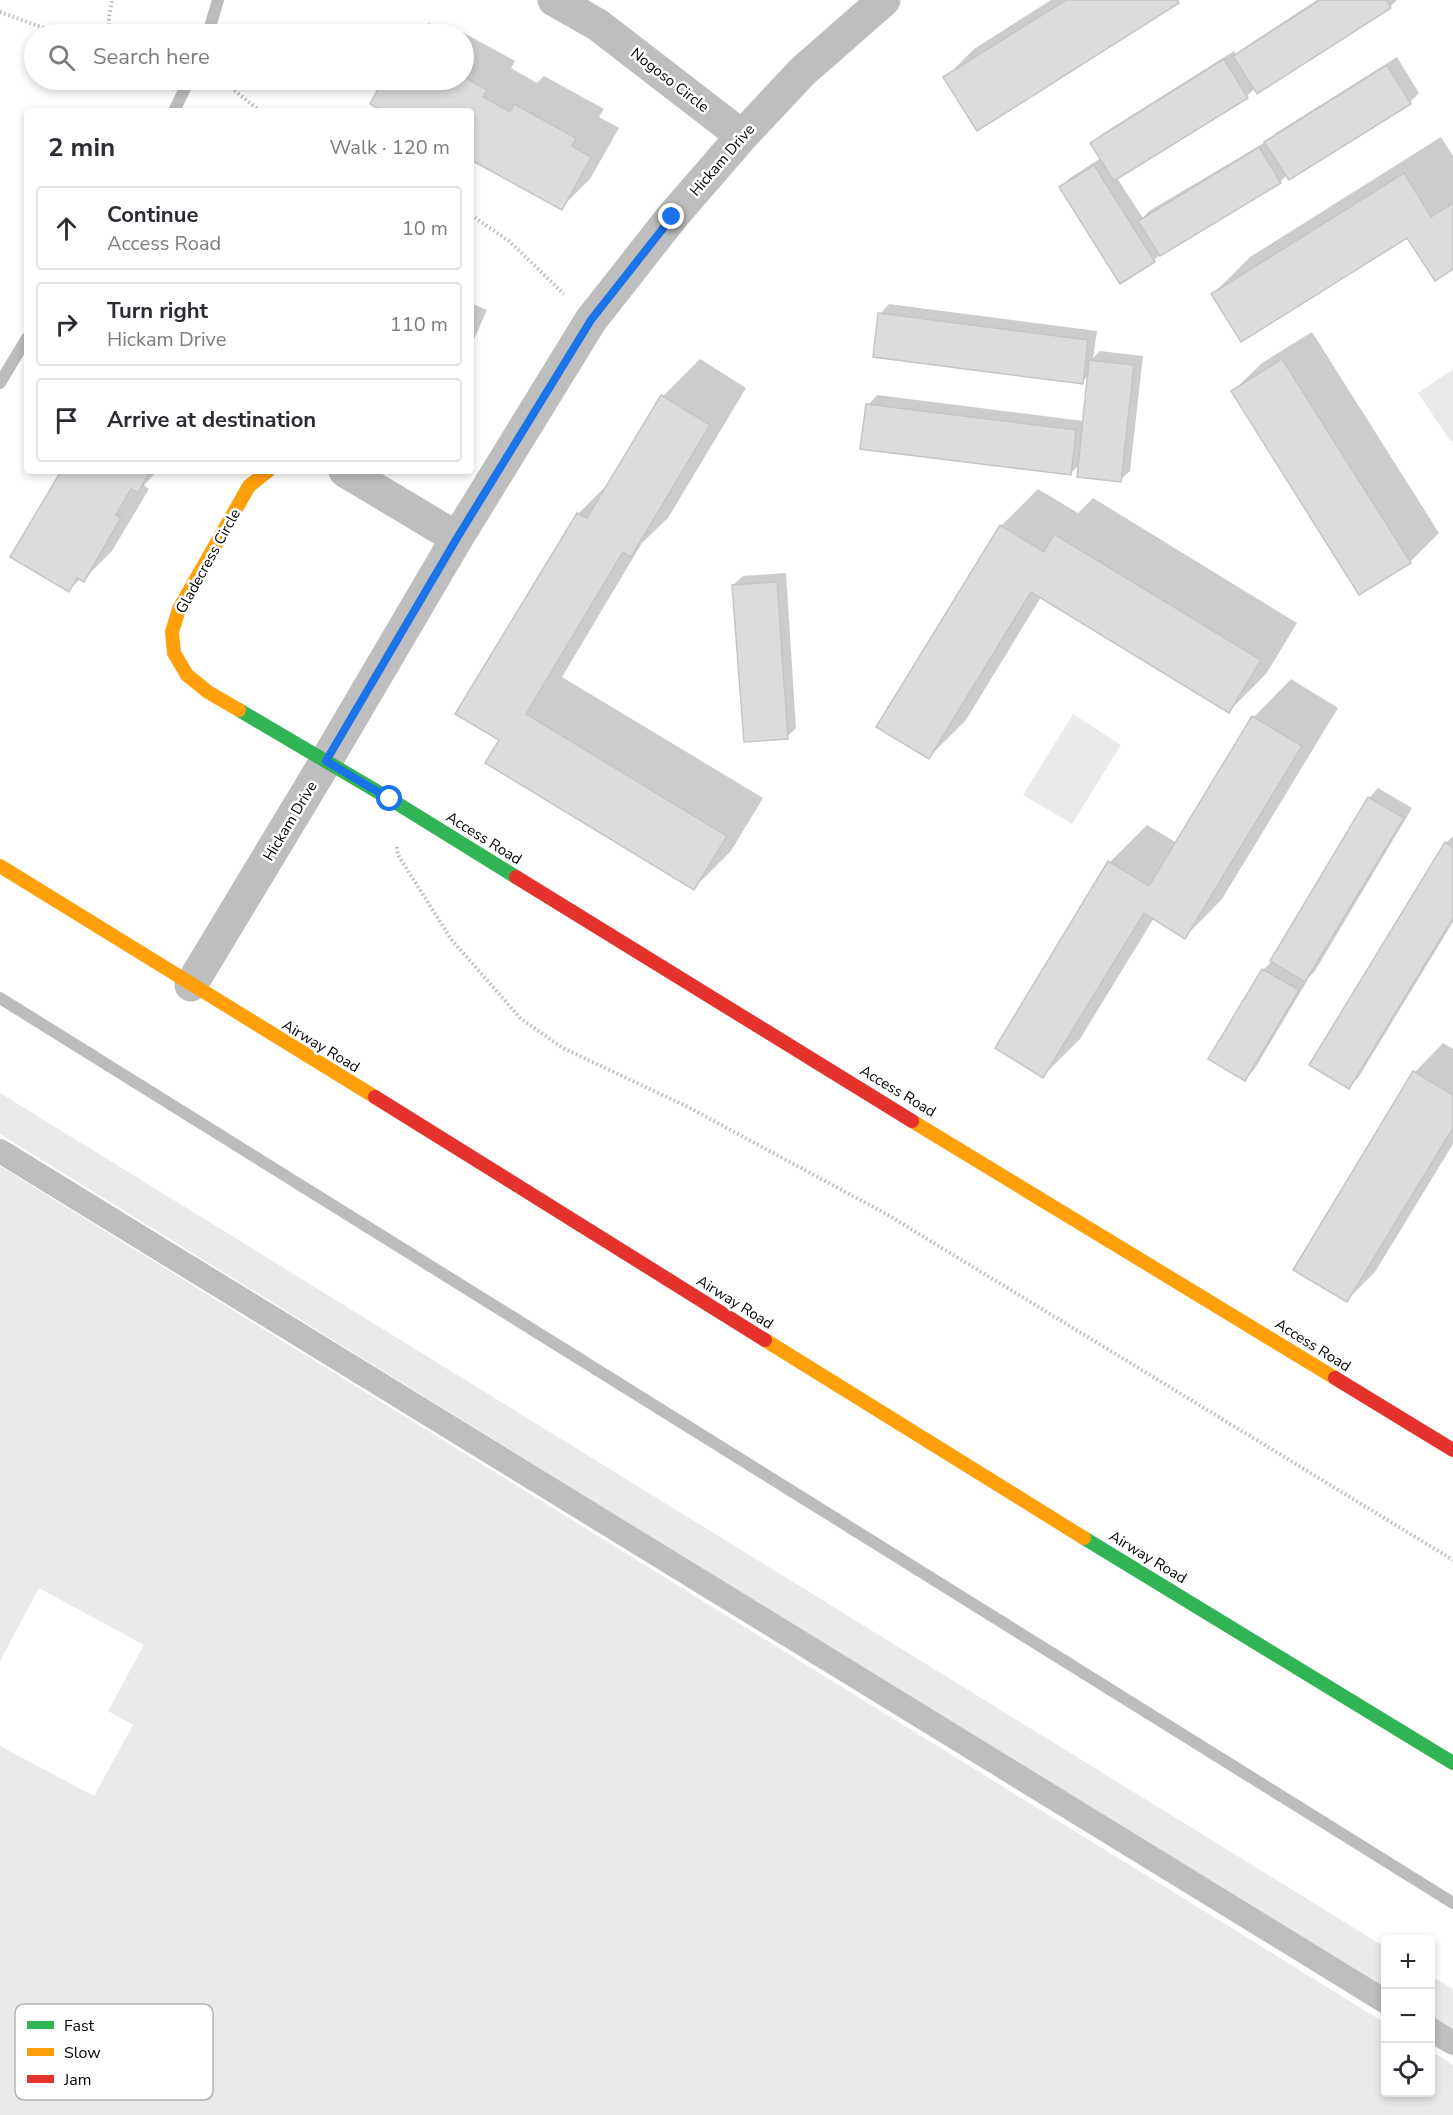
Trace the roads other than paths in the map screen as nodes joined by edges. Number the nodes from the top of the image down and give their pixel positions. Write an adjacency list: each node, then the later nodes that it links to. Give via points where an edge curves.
1 (554, 0): 3 (street, Nogoso Circle)
2 (884, 0): 4 (street, Hickam Drive, via 802,71)
3 (602, 12): 4 (street, Nogoso Circle)
4 (742, 136): 7 (street, Hickam Drive, via 591,320)
5 (264, 474): 8 (street, Gladecress Circle, via 249,486 179,609 172,632 174,653 187,675 208,692)
6 (350, 474): 7 (street)
7 (457, 538): 8 (street, Hickam Drive)
8 (326, 761): 10 (street, Hickam Drive); 12 (street, Access Road)
9 (0, 866): 10 (street, Airway Road)
10 (191, 985): 13 (street, Airway Road)
11 (0, 1151): 14 (lane)
12 (1453, 1449)
13 (1453, 1763)
14 (1381, 1999)
15 (1435, 2032): 16 (lane)
16 (1453, 2043)

